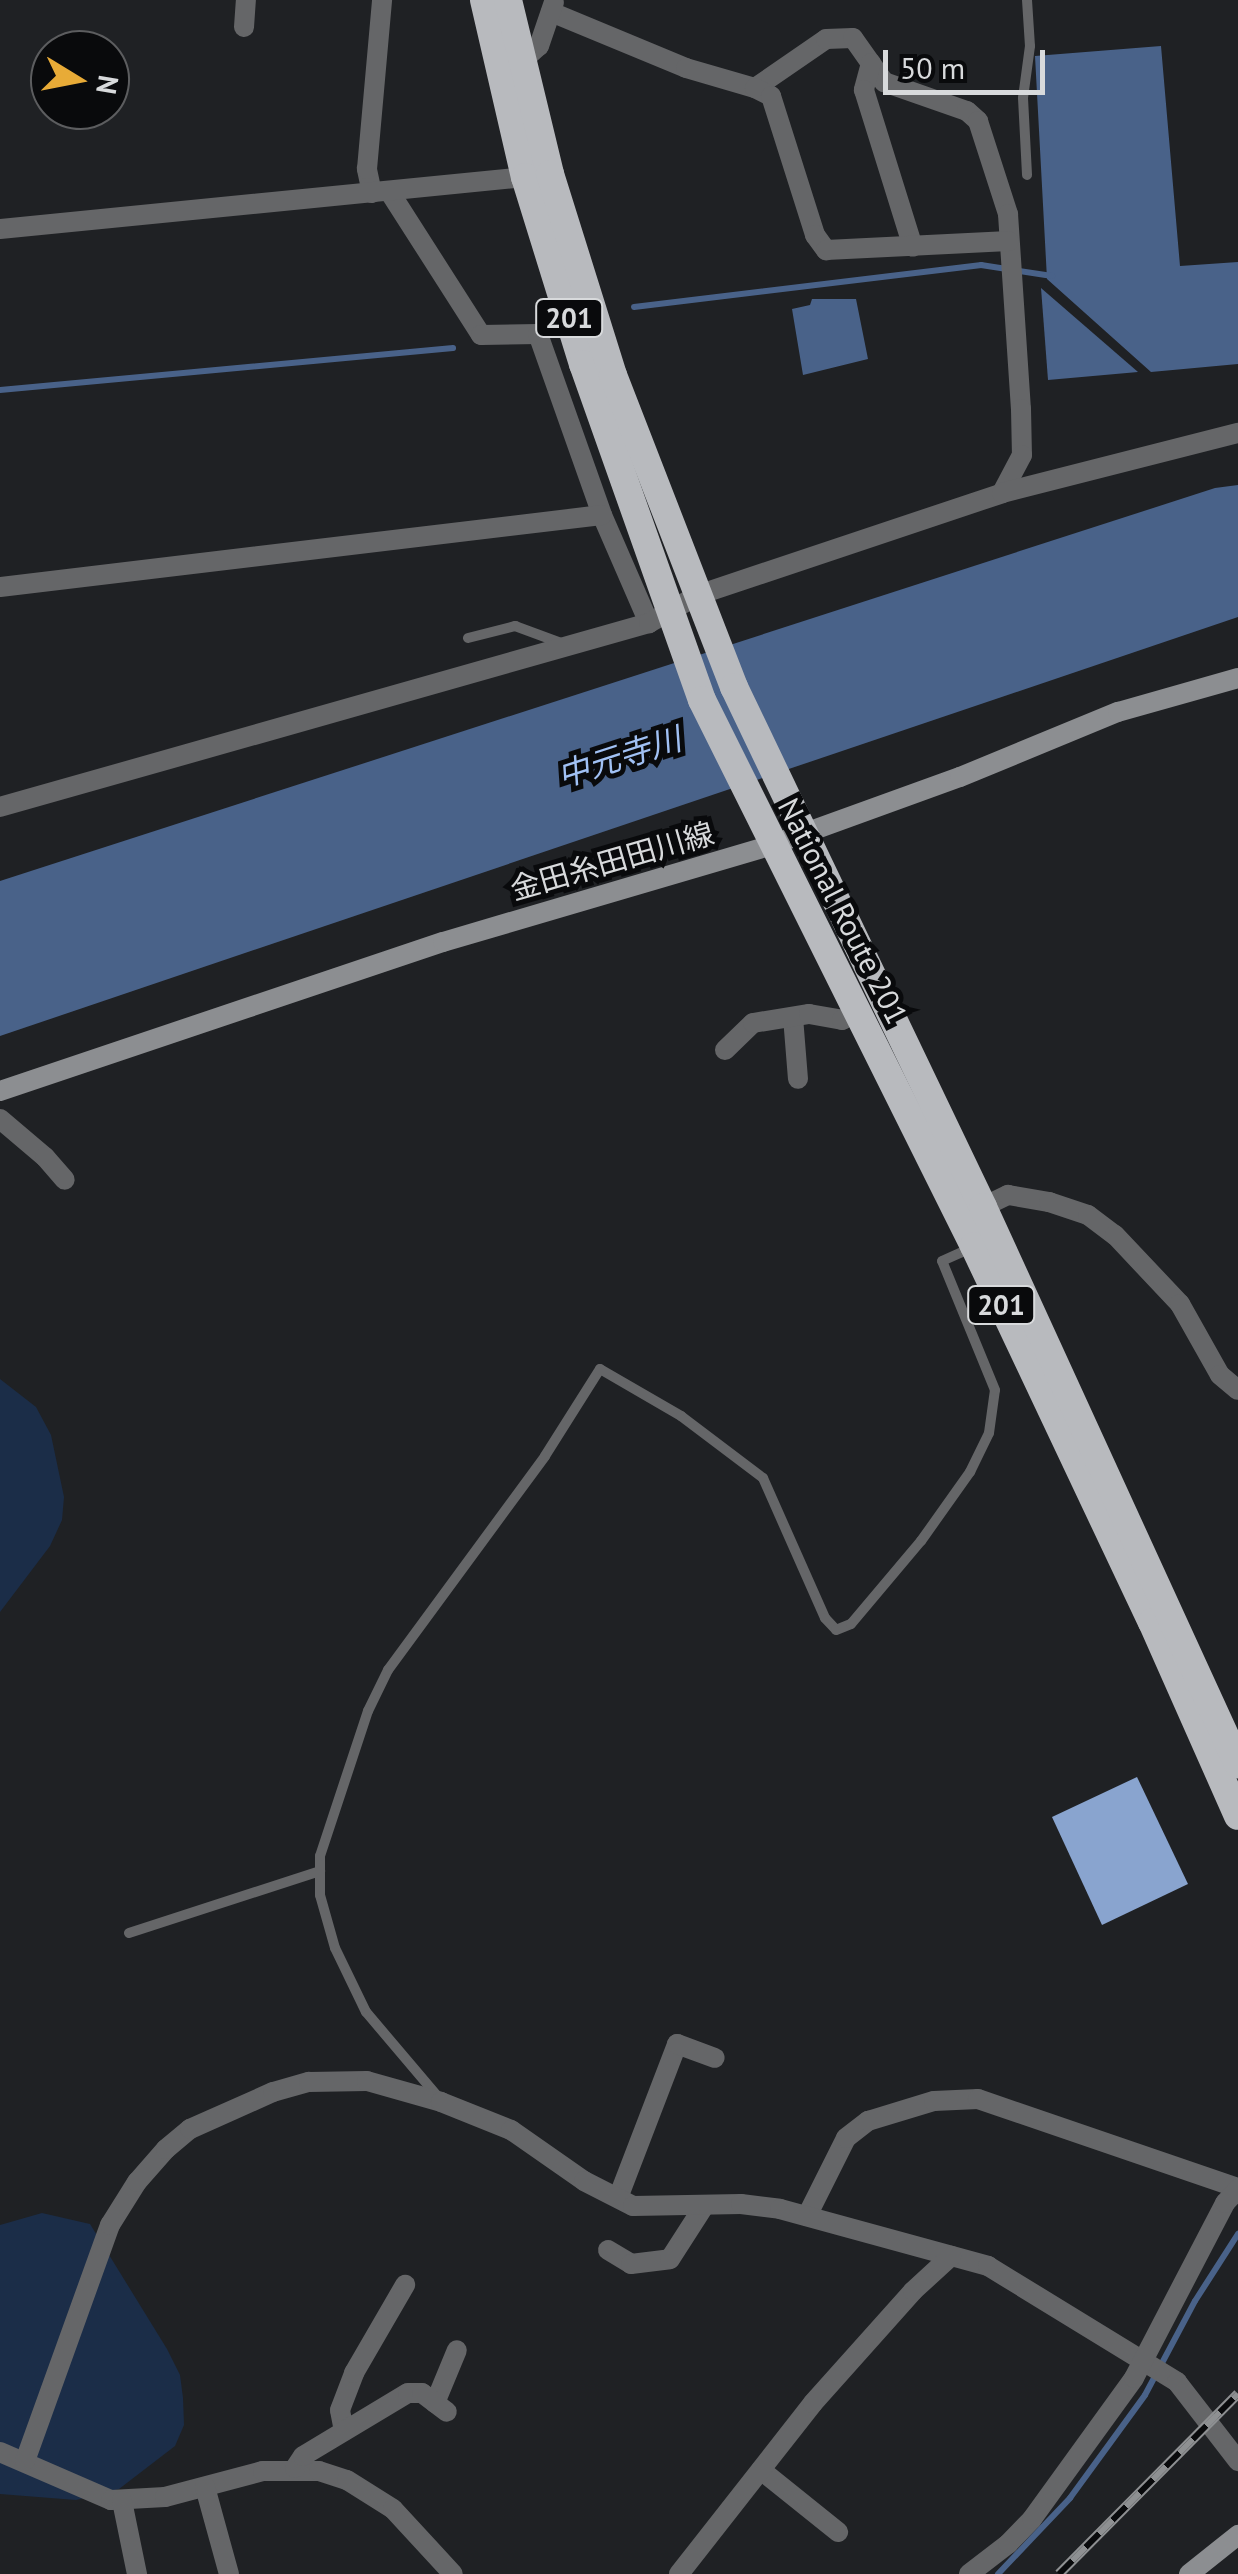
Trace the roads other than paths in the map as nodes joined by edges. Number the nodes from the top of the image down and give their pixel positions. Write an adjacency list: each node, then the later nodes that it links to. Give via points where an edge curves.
1 (246, 0): 7 (street)
2 (382, 0): 13 (street, via 367,169)
3 (484, 0): 12 (highway, National Route 201 / 201)
4 (508, 0): 8 (highway, National Route 201 / 201)
5 (1027, 0): 11 (lane)
6 (553, 6): 8 (street, via 539,46); 10 (street, via 686,68)
7 (244, 27)
8 (521, 62): 12 (highway, National Route 201 / 201)
9 (871, 63): 10 (street, via 853,38 826,38); 15 (street, via 884,82 967,111 978,122 1008,214); 16 (street, via 864,90)
10 (755, 88): 16 (street, via 770,96 815,236 826,250)
11 (1027, 175)
12 (537, 176): 13 (street); 21 (highway, National Route 201 / 201); 22 (highway, National Route 201 / 201, via 584,364)
13 (380, 192): 14 (street); 19 (street, via 481,335 538,334)
14 (0, 230)
15 (1009, 242): 16 (street); 18 (street, via 1022,455)
16 (914, 247)
17 (1238, 432): 18 (street)
18 (1002, 493): 21 (street)
19 (602, 515): 20 (street); 22 (street)
20 (0, 588)
21 (703, 605): 22 (street); 27 (highway, National Route 201 / 201)
22 (666, 620): 24 (street); 28 (highway, National Route 201 / 201)
23 (468, 638): 24 (lane, via 515,626)
24 (570, 646): 26 (street)
25 (1238, 678): 27 (main road, 金田糸田田川線, via 1118,712)
26 (0, 807)
27 (802, 833): 28 (main road, 金田糸田田川線); 36 (highway, National Route 201 / 201)
28 (772, 845): 29 (highway, National Route 201 / 201); 33 (main road, 金田糸田田川線, via 443,942)
29 (857, 1012): 30 (street, via 842,1020); 37 (highway, National Route 201 / 201)
30 (793, 1017): 31 (street, via 753,1023); 32 (street)
31 (725, 1050)
32 (798, 1079)
33 (0, 1091)
34 (0, 1119): 35 (street)
35 (64, 1180)
36 (984, 1207): 38 (street, via 1008,1195 1049,1202 1088,1215 1116,1234 1180,1304 1220,1374); 39 (highway, National Route 201 / 201)
37 (974, 1246): 40 (highway, National Route 201 / 201); 41 (lane, via 942,1261 995,1390 989,1433 921,1541 852,1624 836,1630 825,1618 763,1478 681,1416 600,1369 545,1456 388,1670 352,1757)
38 (1238, 1390)
39 (1238, 1764)
40 (1238, 1816)
41 (320, 1871): 42 (lane); 44 (lane, via 335,1948 366,2012)
42 (130, 1932)
43 (715, 2058): 46 (street, via 677,2044)
44 (442, 2102): 46 (street, via 511,2130); 57 (street, via 367,2081 310,2082 190,2129 137,2182 110,2225)
45 (1238, 2189): 48 (street, via 978,2099 934,2101 868,2120 846,2138); 53 (street)
46 (618, 2198): 47 (street, via 644,2207)
47 (704, 2206): 48 (street, via 741,2204); 49 (street, via 670,2259 631,2264)
48 (806, 2216): 50 (street)
49 (608, 2250)
50 (951, 2256): 53 (street, via 988,2266); 59 (street, via 813,2403)
51 (405, 2285): 54 (street, via 354,2373 340,2410)
52 (456, 2350): 54 (street, via 441,2408 408,2393)
53 (1145, 2360): 56 (street, via 1178,2382); 68 (street, via 1032,2519)
54 (344, 2431): 58 (street)
55 (0, 2452): 57 (street)
56 (1238, 2461)
57 (25, 2462): 61 (street)
58 (295, 2468): 60 (street); 66 (street, via 319,2470 372,2494)
59 (761, 2470): 62 (street); 67 (street)
60 (205, 2486): 61 (street); 65 (street)
61 (122, 2500): 64 (street)
62 (838, 2532)
63 (1238, 2536): 69 (main road)
64 (137, 2574)
65 (229, 2574)
66 (453, 2574)
67 (680, 2574)
68 (969, 2574)
69 (1189, 2574)

